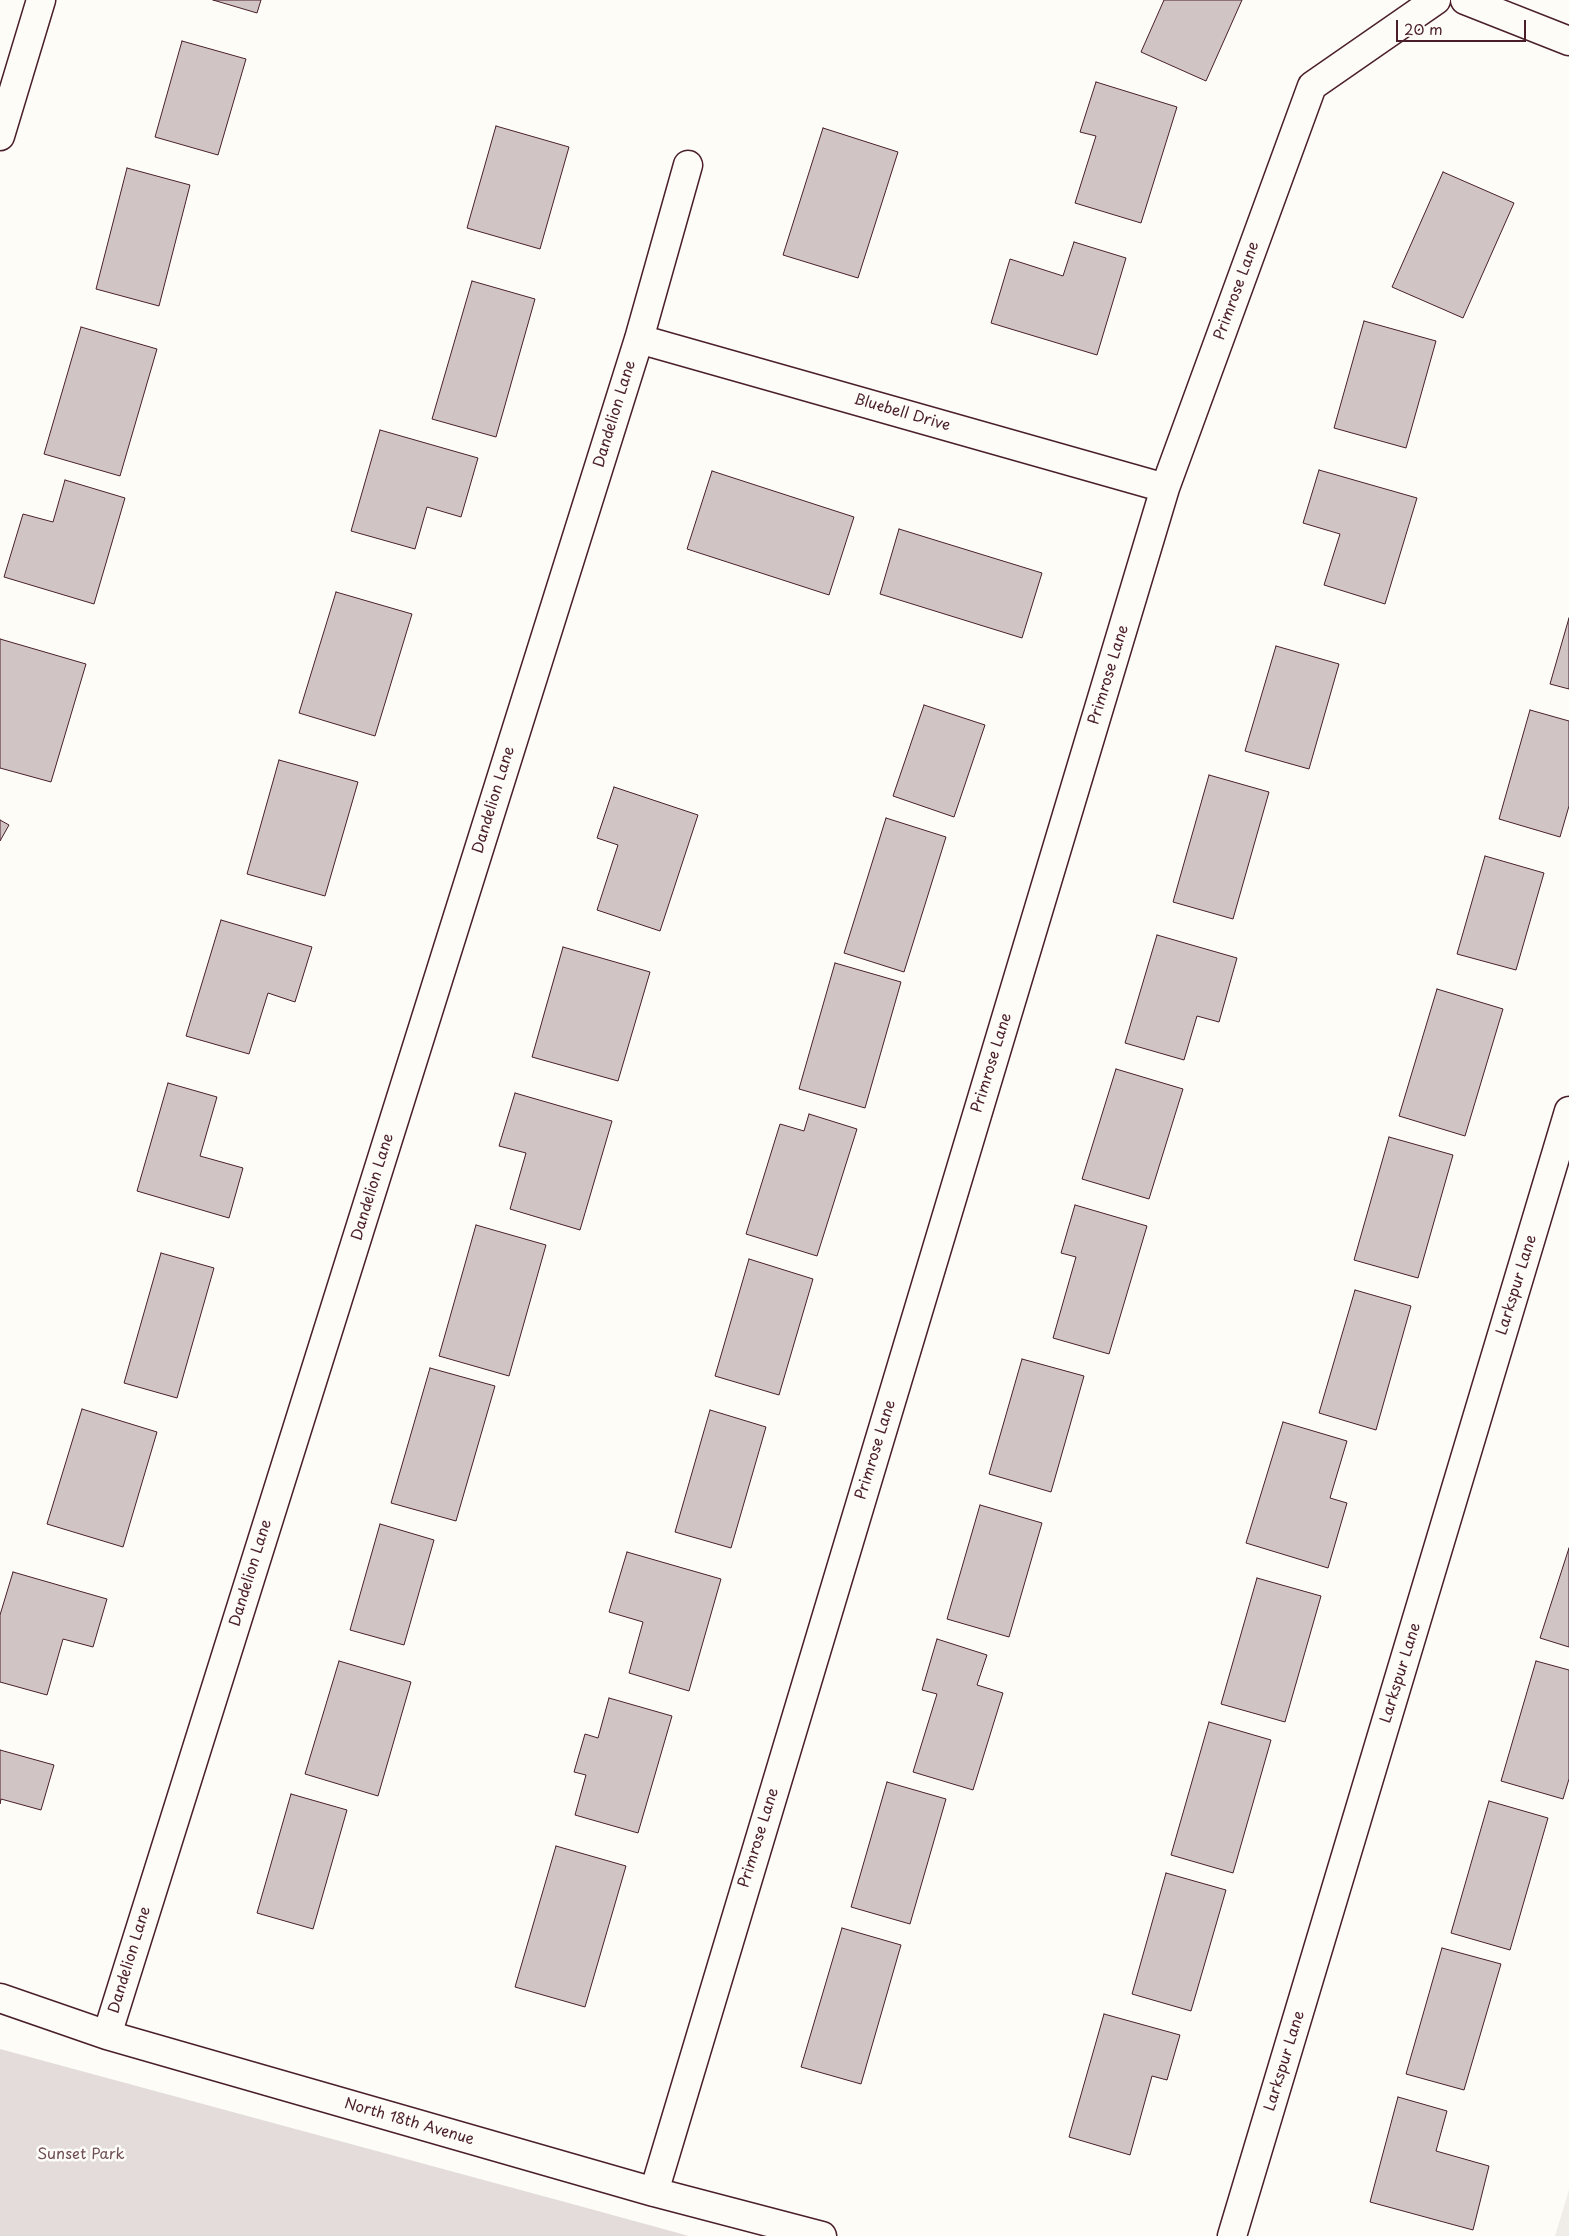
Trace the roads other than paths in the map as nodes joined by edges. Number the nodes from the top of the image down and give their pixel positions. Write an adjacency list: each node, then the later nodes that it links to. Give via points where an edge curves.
1 (41, 0): 5 (street)
2 (1436, 0): 8 (street, Primrose Lane, via 1312,86)
3 (1465, 0): 4 (street)
4 (1569, 41)
5 (0, 136)
6 (688, 165): 7 (street, Dandelion Lane)
7 (639, 338): 8 (street, Bluebell Drive); 11 (street, Dandelion Lane)
8 (1165, 488): 12 (street, Primrose Lane)
9 (1569, 1111): 14 (street, Larkspur Lane)
10 (0, 1998): 11 (street, North 18th Avenue)
11 (107, 2035): 12 (street, North 18th Avenue)
12 (654, 2192): 13 (street, North 18th Avenue)
13 (822, 2236)
14 (1232, 2236)

